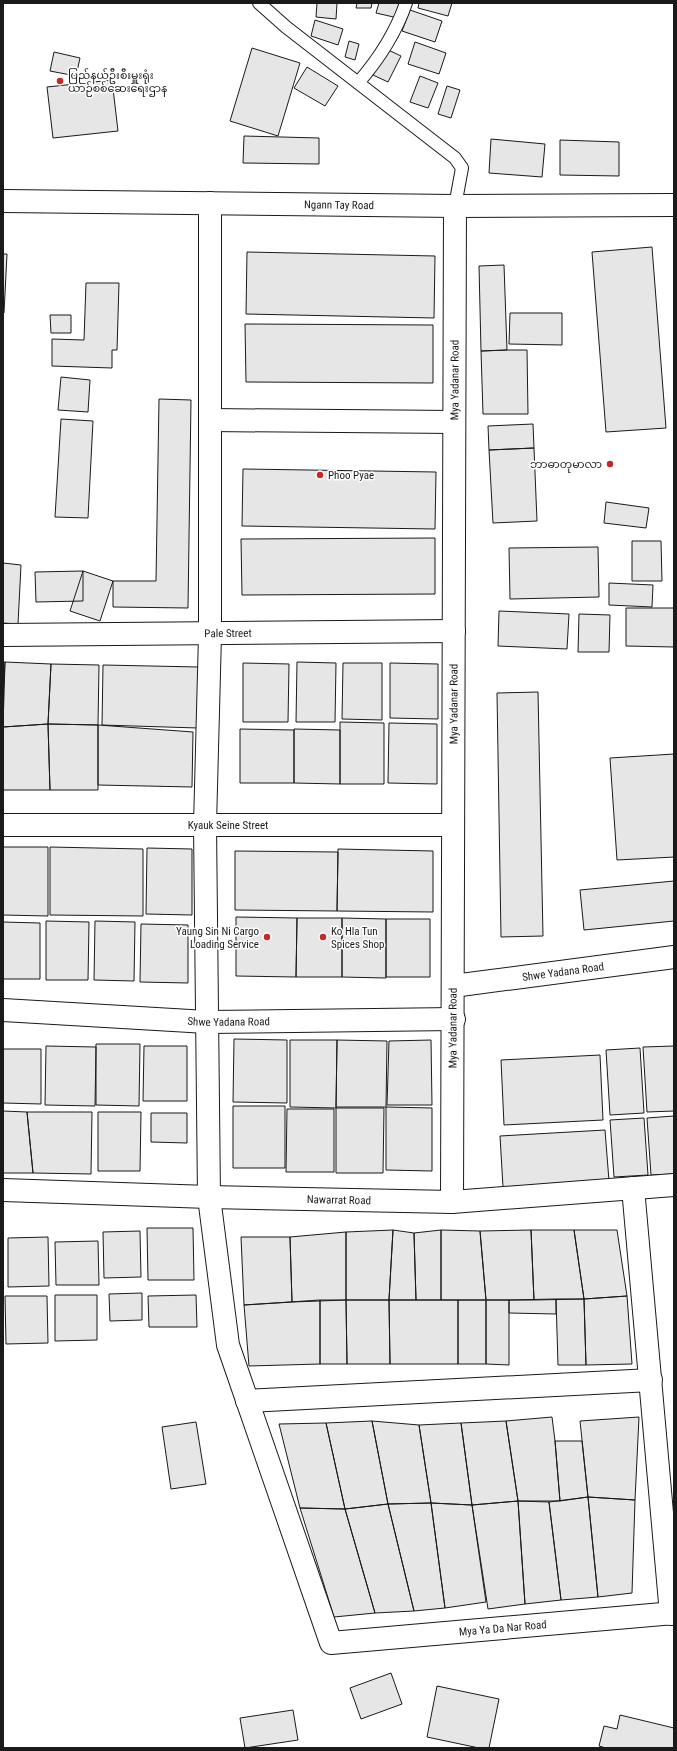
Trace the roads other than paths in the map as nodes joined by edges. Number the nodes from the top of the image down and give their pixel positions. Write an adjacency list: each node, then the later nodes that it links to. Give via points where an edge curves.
1 (259, 3): 3 (lane)
2 (406, 3): 3 (lane, via 402,15 372,66)
3 (358, 83): 7 (lane, via 455,158 462,168)
4 (3, 200): 5 (street, Ngann Tay Road)
5 (210, 203): 7 (street, Ngann Tay Road); 8 (street)
6 (674, 205): 7 (street, Ngann Tay Road)
7 (455, 206): 9 (street, Mya Yadanar Road)
8 (210, 420): 9 (street); 12 (street)
9 (454, 422): 10 (street, Mya Yadanar Road)
10 (454, 631): 12 (street, Pale Street); 15 (street, Mya Yadanar Road)
11 (3, 635): 12 (street, Pale Street)
12 (210, 635): 14 (street)
13 (3, 825): 14 (street, Kyauk Seine Street)
14 (205, 825): 15 (street, Kyauk Seine Street); 20 (street)
15 (452, 825): 17 (street, Mya Yadanar Road)
16 (674, 957): 17 (street, Shwe Yadana Road)
17 (453, 986): 19 (street, Mya Yadanar Road)
18 (3, 1010): 20 (street, Shwe Yadana Road)
19 (454, 1019): 20 (street, Shwe Yadana Road); 25 (street, Mya Yadanar Road)
20 (207, 1022): 24 (street)
21 (674, 1184): 22 (street, Nawarrat Road)
22 (633, 1188): 25 (street, Nawarrat Road); 26 (street)
23 (3, 1190): 24 (street, Nawarrat Road)
24 (209, 1197): 25 (street, Nawarrat Road); 27 (street, via 228,1345)
25 (452, 1202)
26 (651, 1380): 27 (street); 28 (street)
27 (247, 1402): 28 (street, Mya Ya Da Nar Road, via 330,1643)
28 (672, 1613)

